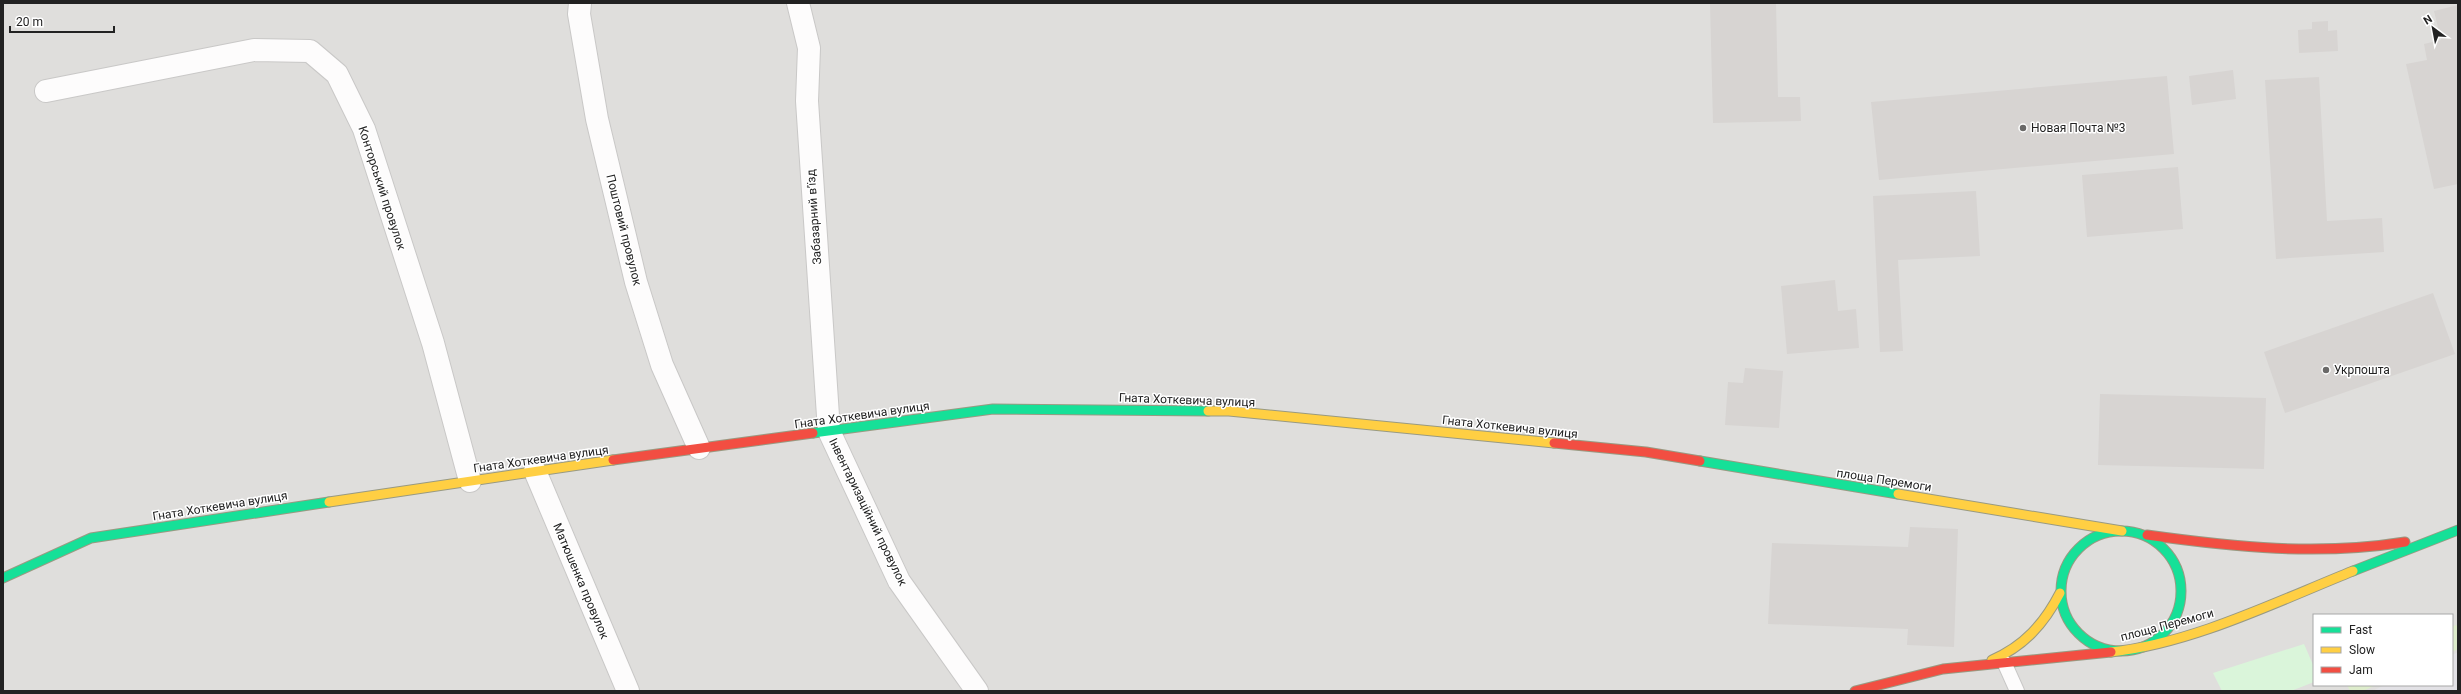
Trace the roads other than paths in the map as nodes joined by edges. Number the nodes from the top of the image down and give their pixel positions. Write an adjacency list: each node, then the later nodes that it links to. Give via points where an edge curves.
1 (580, 3): 5 (street, Поштовий провулок, via 579,14 597,119 636,282 662,364)
2 (798, 3): 4 (street, Забазарний вʼїзд, via 809,48 806,101)
3 (46, 91): 8 (street, Конторський провулок, via 254,50 310,51 336,74 364,129 433,343)
4 (829, 431): 5 (street, Гната Хоткевича вулиця); 6 (street, Гната Хоткевича вулиця, via 993,409 1229,411 1646,452); 18 (street, Інвентаризаційний провулок, via 899,581)
5 (699, 448): 7 (street, Гната Хоткевича вулиця)
6 (1736, 468): 9 (street, площа Перемоги)
7 (535, 471): 8 (street, Гната Хоткевича вулиця); 17 (street, Матюшенка провулок)
8 (470, 481): 12 (street, Гната Хоткевича вулиця, via 91,538)
9 (2122, 531): 11 (street); 13 (street, via 2094,537 2080,546 2062,576)
10 (2454, 532): 11 (street, площа Перемоги, via 2396,544 2341,550 2287,551 2232,547); 14 (street, площа Перемоги, via 2201,631)
11 (2144, 535): 14 (street, via 2159,544 2170,556 2178,571 2181,588 2175,616 2162,635 2148,644)
12 (3, 578)
13 (2060, 593): 14 (street, via 2071,625 2083,638 2115,651); 16 (street, via 2047,617 2029,638 2006,654)
14 (2131, 650): 15 (street, площа Перемоги)
15 (2004, 662): 16 (street, площа Перемоги); 20 (lane)
16 (1980, 664): 19 (street, площа Перемоги, via 1943,669)
17 (628, 691)
18 (977, 691)
19 (1855, 691)
20 (2017, 691)

